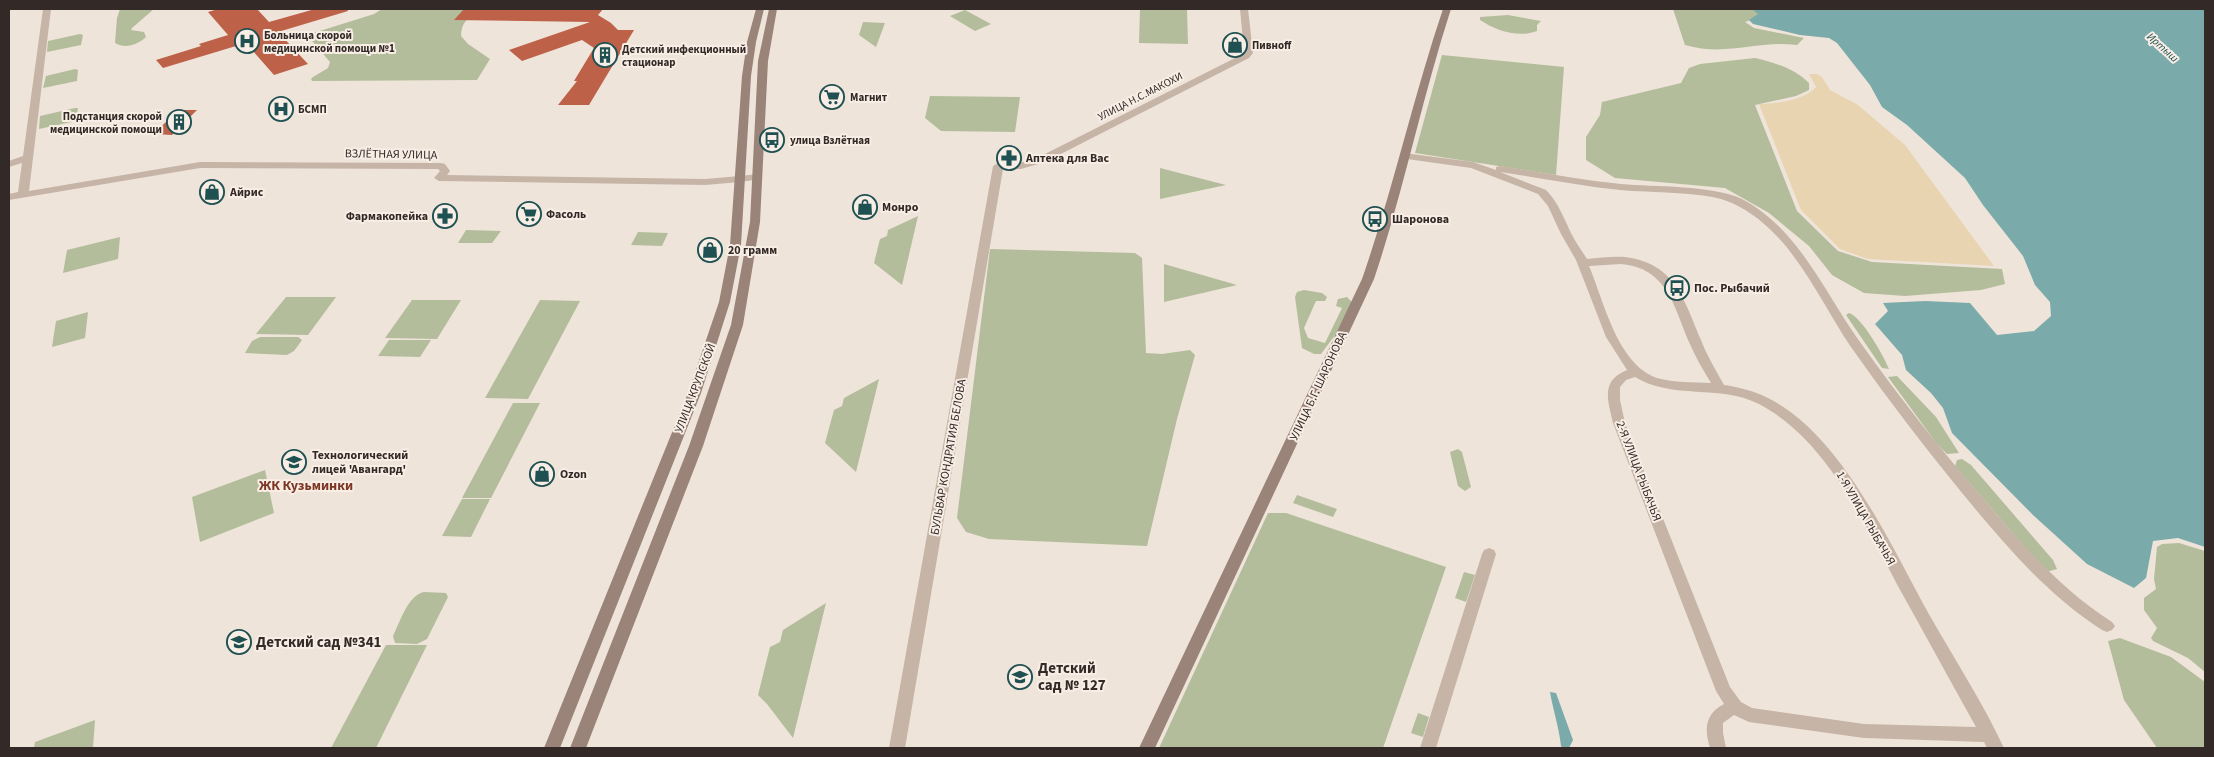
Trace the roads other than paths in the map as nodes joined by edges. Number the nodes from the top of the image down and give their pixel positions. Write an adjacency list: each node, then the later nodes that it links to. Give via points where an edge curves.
1 (46, 9): 7 (street)
2 (760, 9): 12 (main road, УЛИЦА КРУПСКОЙ, via 748,63)
3 (774, 9): 11 (main road, УЛИЦА КРУПСКОЙ, via 762,61)
4 (1244, 9): 10 (street, УЛИЦА Н.С.МАКОХИ, via 1248,55 1041,160 1021,166)
5 (1447, 9): 6 (main road, УЛИЦА Б.Г. ШАРОНОВА)
6 (1404, 156): 9 (street); 25 (main road, УЛИЦА Б.Г. ШАРОНОВА, via 1368,279)
7 (28, 158): 8 (street); 13 (street)
8 (9, 164)
9 (1473, 165): 15 (street, via 1532,187 1550,200); 19 (street, via 1619,188 1722,195 1736,199 1761,216 1779,232 1820,286 1837,318 1950,470 2036,571 2082,611)
10 (998, 166): 24 (street, БУЛЬВАР КОНДРАТИЯ БЕЛОВА)
11 (758, 178): 12 (street, ВЗЛЁТНАЯ УЛИЦА); 23 (main road, УЛИЦА КРУПСКОЙ, via 755,222 737,325 696,446)
12 (740, 180): 13 (street, ВЗЛЁТНАЯ УЛИЦА, via 439,178 445,171 441,166 215,165); 22 (main road, УЛИЦА КРУПСКОЙ, via 732,268 720,324)
13 (23, 195): 14 (street, ВЗЛЁТНАЯ УЛИЦА)
14 (9, 198)
15 (1583, 263): 16 (street, via 1623,358); 17 (street, via 1622,260 1648,266 1660,273 1677,295 1704,362)
16 (1635, 372): 17 (street, 1-Я УЛИЦА РЫБАЧЬЯ, via 1654,382); 20 (street, 2-Я УЛИЦА РЫБАЧЬЯ, via 1622,377 1614,386 1619,423 1724,691)
17 (1720, 388): 21 (street, 1-Я УЛИЦА РЫБАЧЬЯ, via 1748,395 1778,410 1801,428 1834,464 1857,498)
18 (1489, 554): 26 (street)
19 (2107, 626)
20 (1735, 707): 21 (street, via 1749,715 1864,731); 27 (street, via 1715,718)
21 (1992, 742)
22 (552, 748)
23 (578, 748)
24 (897, 748)
25 (1147, 748)
26 (1428, 748)
27 (1718, 748)

